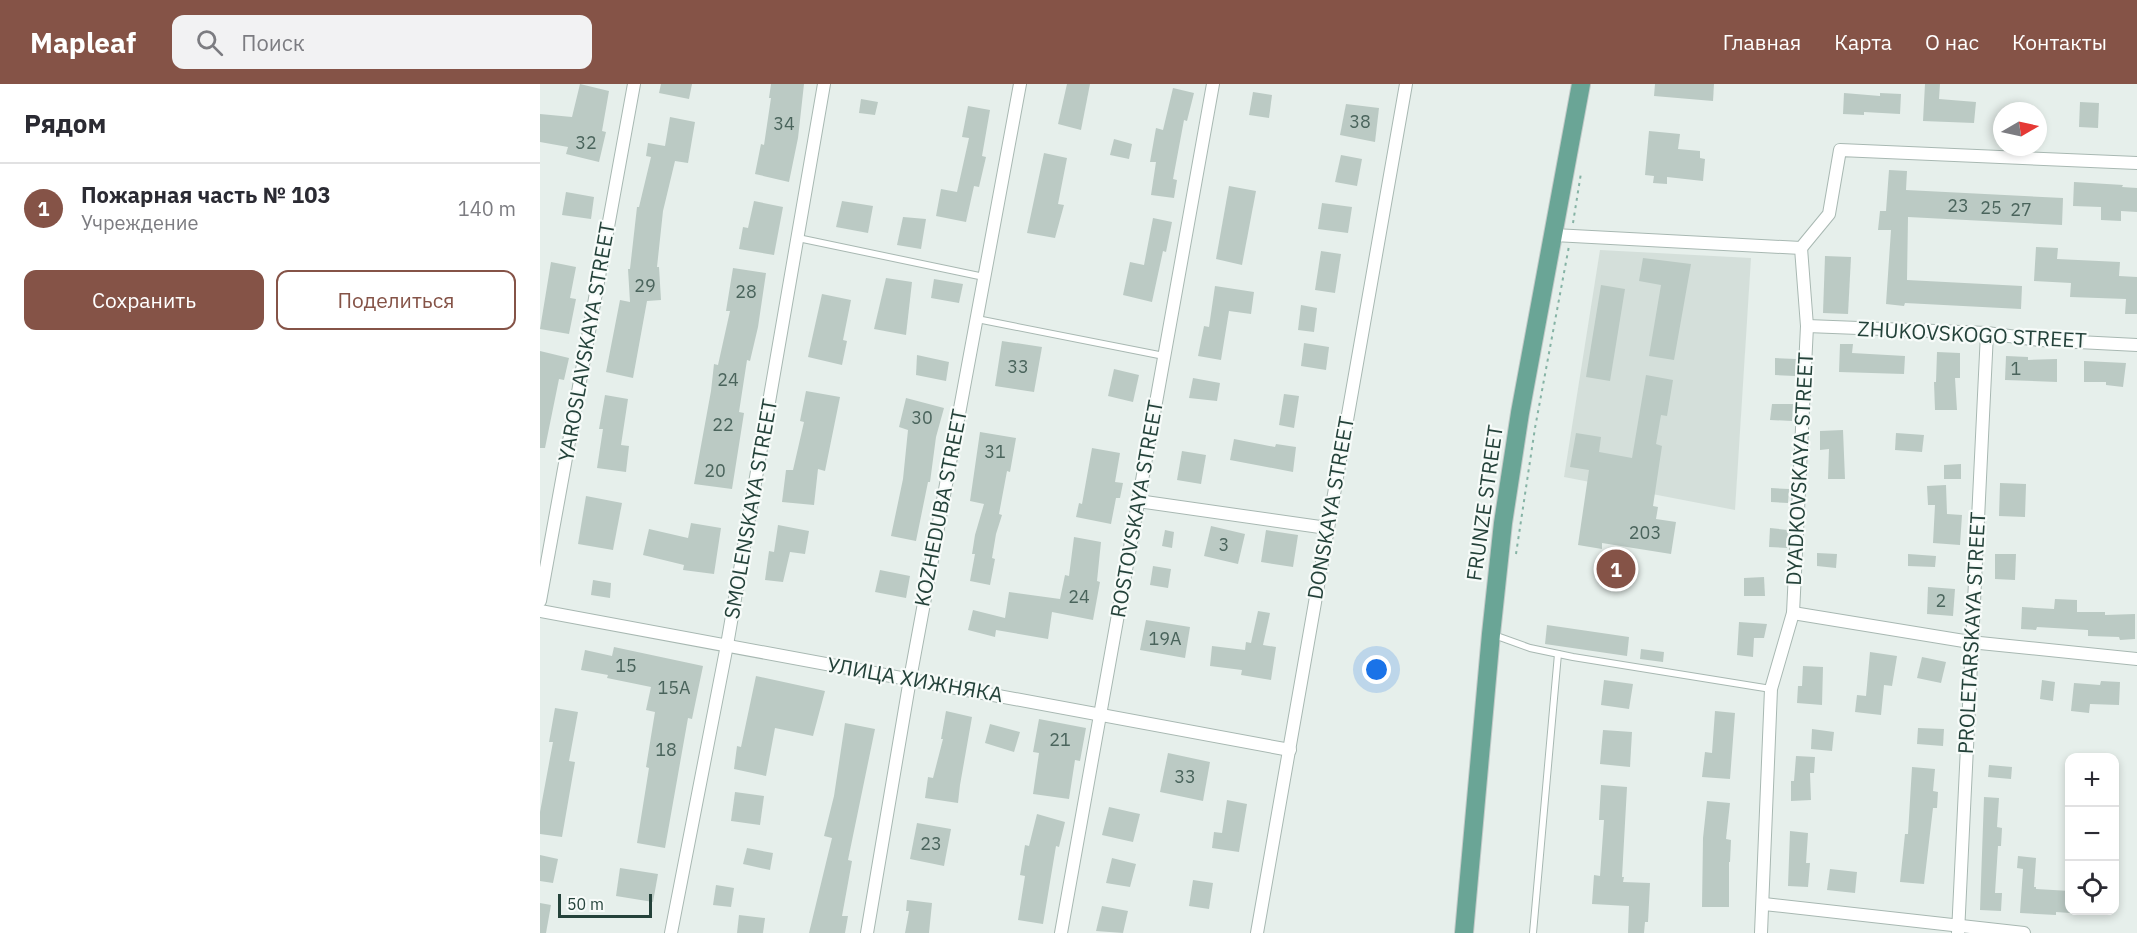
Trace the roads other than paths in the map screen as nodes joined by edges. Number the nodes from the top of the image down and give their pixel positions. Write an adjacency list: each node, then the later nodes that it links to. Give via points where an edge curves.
1 (634, 84): 19 (street, YAROSLAVSKAYA STREET)
2 (824, 84): 9 (street, SMOLENSKAYA STREET)
3 (1020, 84): 11 (street, KOZHEDUBA STREET)
4 (1213, 84): 16 (street, ROSTOVSKAYA STREET)
5 (1406, 84): 18 (street, DONSKAYA STREET)
6 (1581, 84): 8 (main road, FRUNZE STREET)
7 (2137, 162): 10 (street, via 1840,150 1829,214)
8 (1563, 236): 10 (street); 22 (main road, FRUNZE STREET, via 1518,424)
9 (798, 238): 11 (lane); 24 (street, SMOLENSKAYA STREET)
10 (1801, 248): 13 (street, DYADKOVSKAYA STREET)
11 (984, 277): 12 (street, KOZHEDUBA STREET)
12 (977, 319): 16 (lane); 27 (street, KOZHEDUBA STREET)
13 (1807, 326): 14 (street, ZHUKOVSKOGO STREET); 21 (street, DYADKOVSKAYA STREET)
14 (1987, 333): 15 (street, ZHUKOVSKOGO STREET); 23 (street, PROLETARSKAYA STREET)
15 (2137, 345)
16 (1165, 356): 17 (street, ROSTOVSKAYA STREET)
17 (1138, 501): 18 (street); 29 (street, ROSTOVSKAYA STREET)
18 (1328, 528): 30 (street, DONSKAYA STREET)
19 (540, 601)
20 (540, 611): 24 (street, УЛИЦА ХИЖНЯКА)
21 (1793, 613): 23 (street); 28 (street, DYADKOVSKAYA STREET)
22 (1491, 634): 25 (lane); 37 (main road, FRUNZE STREET)
23 (1970, 642): 26 (street); 32 (street, PROLETARSKAYA STREET)
24 (727, 645): 27 (street, УЛИЦА ХИЖНЯКА); 33 (street, SMOLENSKAYA STREET)
25 (1558, 654): 28 (lane); 38 (lane)
26 (2137, 659)
27 (910, 679): 29 (street, УЛИЦА ХИЖНЯКА); 34 (street, KOZHEDUBA STREET)
28 (1771, 689): 31 (street, DYADKOVSKAYA STREET)
29 (1101, 715): 30 (street, УЛИЦА ХИЖНЯКА); 35 (street, ROSTOVSKAYA STREET)
30 (1290, 750): 36 (street, DONSKAYA STREET)
31 (1764, 904): 32 (street); 39 (street, DYADKOVSKAYA STREET)
32 (1958, 929): 40 (street)
33 (671, 933)
34 (867, 933)
35 (1061, 933)
36 (1257, 933)
37 (1464, 933)
38 (1533, 933)
39 (1761, 933)
40 (2024, 933)

